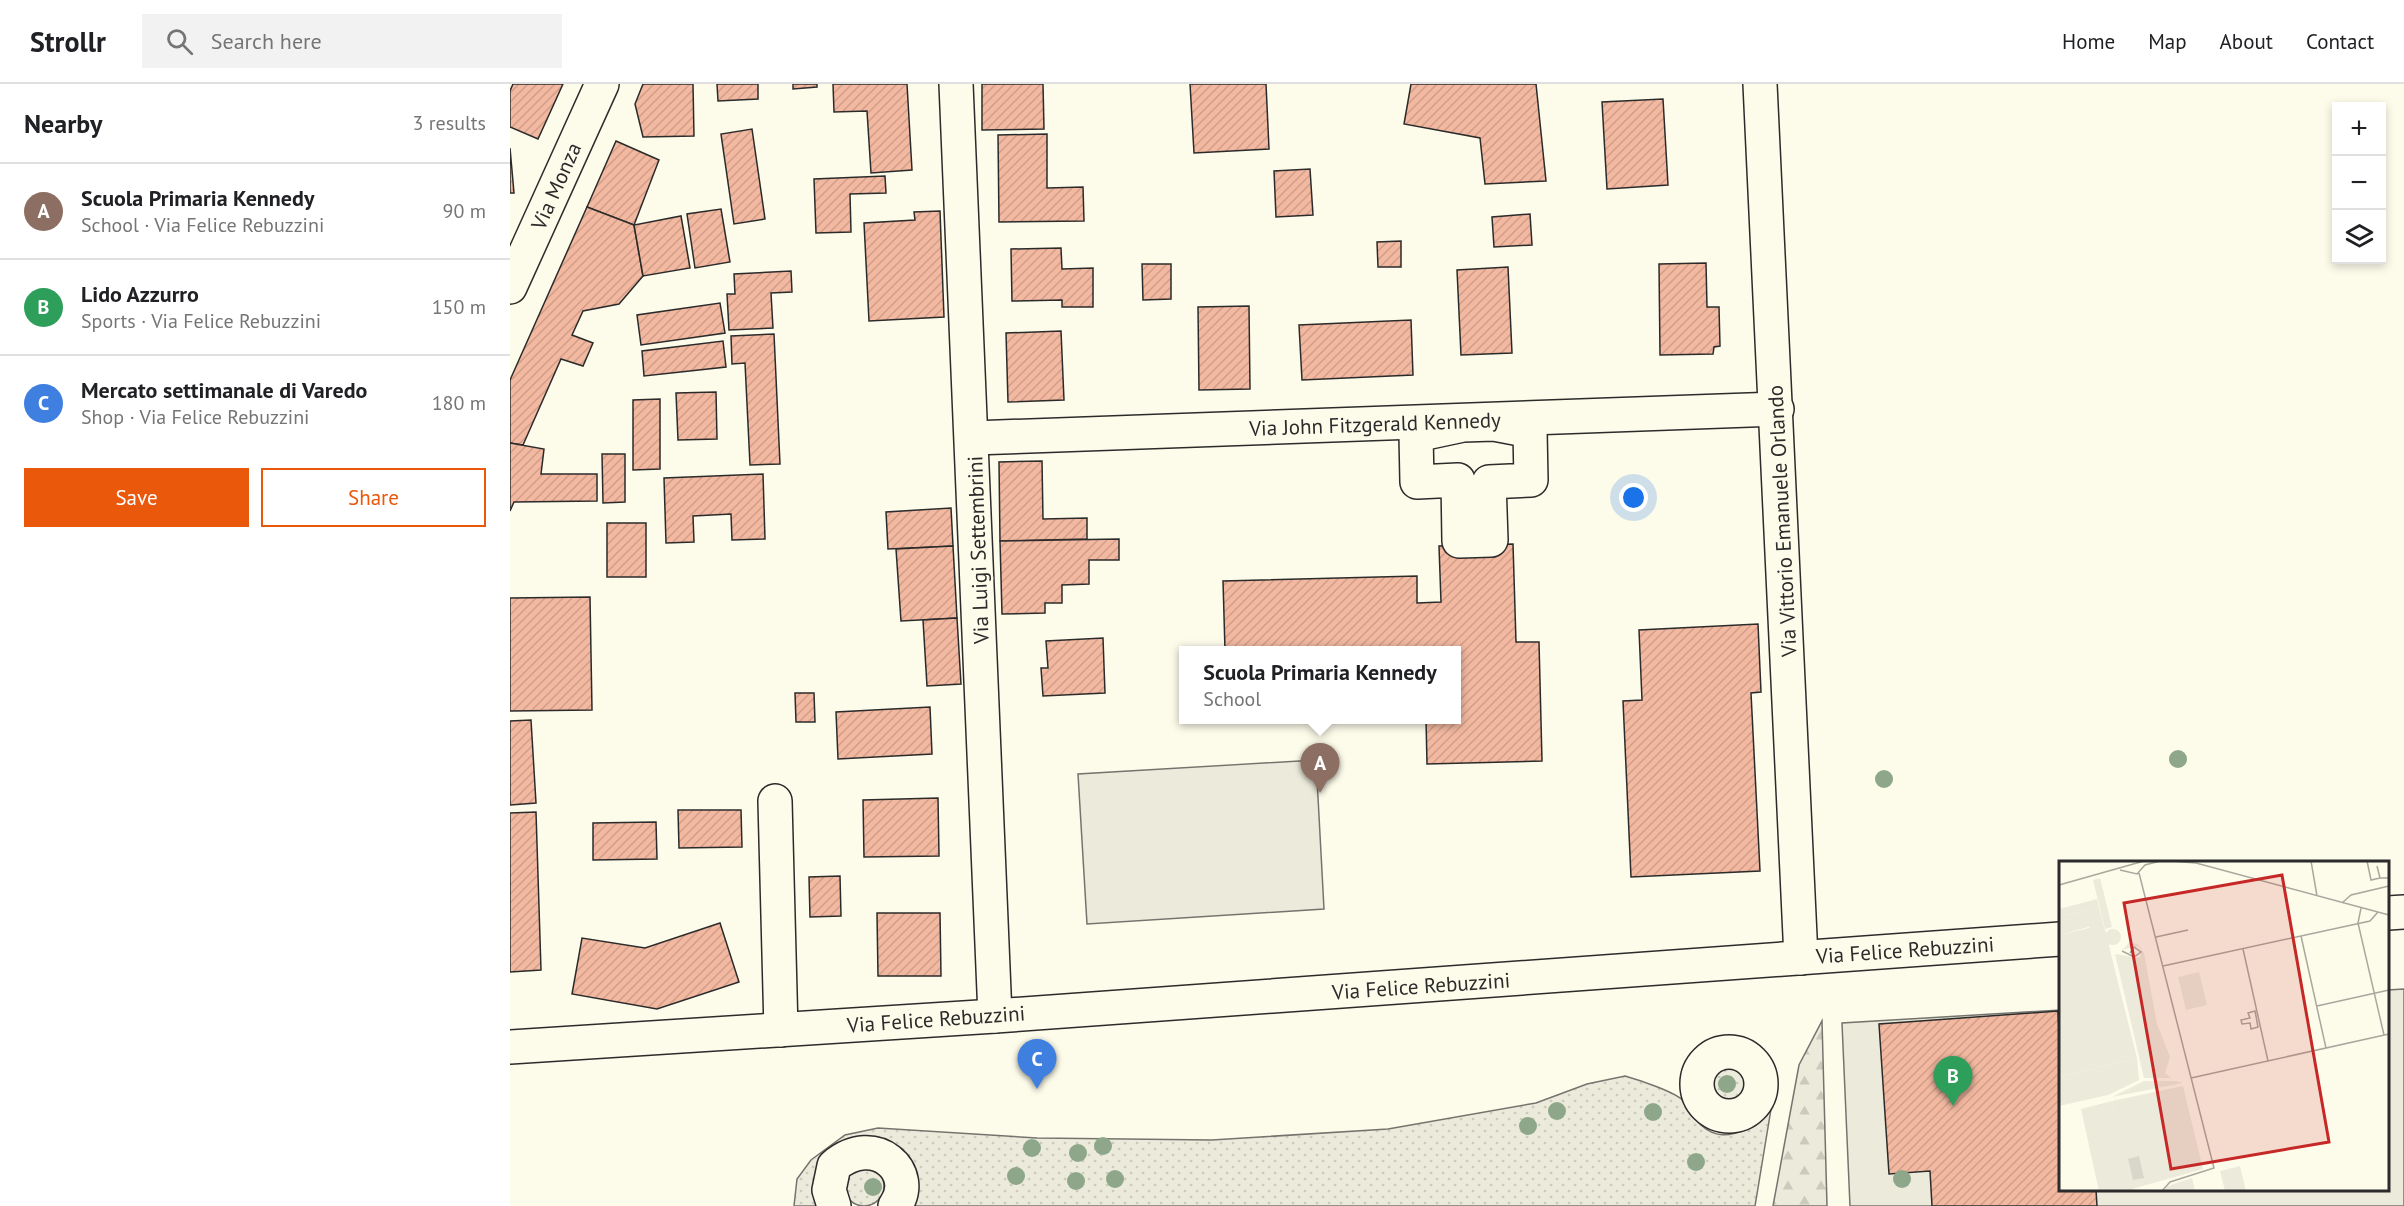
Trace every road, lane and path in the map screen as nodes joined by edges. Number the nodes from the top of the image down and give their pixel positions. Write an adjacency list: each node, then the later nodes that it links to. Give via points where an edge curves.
1 (602, 84): 4 (street, Via Monza)
2 (956, 84): 6 (street, Via Luigi Settembrini)
3 (1760, 84): 5 (street, Via Vittorio Emanuele Orlando)
4 (510, 287)
5 (1777, 409): 6 (street, Via John Fitzgerald Kennedy); 12 (street, Via Vittorio Emanuele Orlando)
6 (973, 438): 13 (street, Via Luigi Settembrini)
7 (1491, 540): 7 (street, via 1490,482 1532,480 1530,430 1494,424 1463,425 1416,435 1417,482 1458,480 1459,542)
8 (775, 801): 14 (street)
9 (2404, 912): 10 (street)
10 (2389, 914)
11 (2059, 939): 12 (street, Via Felice Rebuzzini)
12 (1801, 958): 13 (street, Via Felice Rebuzzini)
13 (995, 1016): 14 (street, Via Felice Rebuzzini)
14 (781, 1030): 15 (street, Via Felice Rebuzzini)
15 (510, 1047)
16 (834, 1206): 17 (street, via 829,1190 834,1166 843,1158 867,1151 888,1159 900,1175)
17 (895, 1206)

